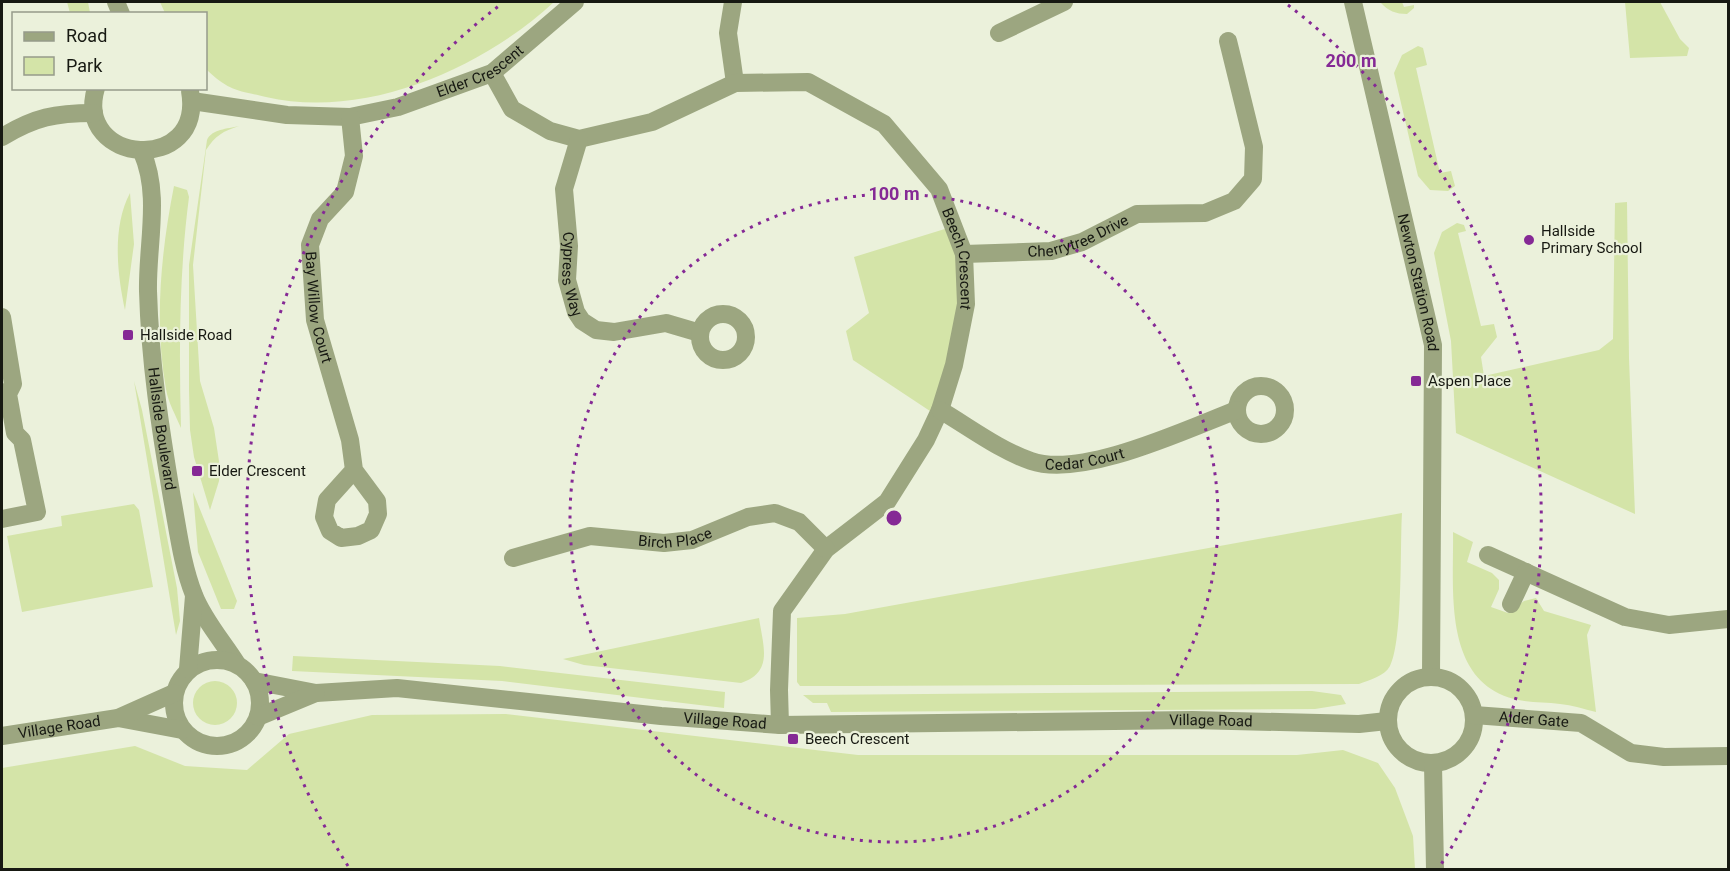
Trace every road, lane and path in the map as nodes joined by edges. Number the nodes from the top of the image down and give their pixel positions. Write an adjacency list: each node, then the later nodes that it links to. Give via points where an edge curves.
1 (574, 2): 7 (street, Elder Crescent)
2 (733, 2): 8 (street, via 728,33)
3 (1064, 2): 5 (street)
4 (1353, 2): 32 (street, Newton Station Road, via 1433,345)
5 (999, 33)
6 (1228, 41): 16 (street, Cherrytree Drive, via 1254,147 1253,179 1234,201 1205,213 1137,214 1082,242 1051,251)
7 (492, 73): 12 (street, Elder Crescent, via 398,107); 14 (street, Beech Crescent, via 512,109 550,131)
8 (735, 83): 14 (street, Beech Crescent, via 652,122); 16 (street, Beech Crescent, via 808,82 884,124 939,189)
9 (96, 90): 11 (street)
10 (191, 95): 12 (street, Elder Crescent, via 287,115); 15 (street, via 188,121 180,134 170,144)
11 (94, 113): 13 (street, via 56,114 27,122); 15 (street, via 111,141)
12 (350, 117): 21 (street, Bay Willow Court, via 354,156 345,192 320,219 310,245 315,320 350,440)
13 (2, 137)
14 (579, 139): 18 (street, Cypress Way, via 564,189 569,246 567,280 576,312 596,330 614,332 666,323)
15 (142, 152): 27 (street, Hallside Boulevard, via 150,172 152,204 148,282 155,402)
16 (964, 254): 19 (street, Beech Crescent, via 966,304)
17 (2, 317): 22 (street, via 13,384 8,394 15,433 22,440 37,512)
18 (700, 333)
19 (940, 410): 20 (street, Cedar Court, via 1033,462 1068,465 1129,451); 23 (street, Beech Crescent, via 887,502)
20 (1236, 410)
21 (354, 470)
22 (2, 519)
23 (826, 549): 25 (street, Birch Place, via 799,522 775,513 748,517 692,540 664,543 590,536); 40 (street, Beech Crescent, via 782,611)
24 (1488, 555): 26 (street)
25 (513, 558)
26 (1526, 572): 28 (street); 29 (street, via 1624,617 1669,625)
27 (194, 596): 30 (street, Hallside Boulevard); 31 (street, Hallside Boulevard)
28 (1511, 604)
29 (1728, 619)
30 (237, 664): 31 (street, via 221,659 204,661); 33 (street)
31 (188, 669): 34 (street)
32 (1431, 676): 36 (street, via 1455,684 1464,692); 39 (street, via 1401,688 1389,708)
33 (254, 681): 35 (street, Village Road); 37 (street, via 260,699)
34 (174, 693): 38 (street, Village Road); 41 (street, via 174,712)
35 (316, 693): 37 (street, Village Road); 40 (street, Village Road, via 397,688)
36 (1474, 715): 43 (street, Alder Gate, via 1581,723 1631,753); 44 (street, via 1474,729 1459,754)
37 (258, 717): 41 (street, via 243,738 224,745 204,745)
38 (118, 718): 41 (street, Village Road); 42 (street, Village Road)
39 (1387, 721): 40 (street, Village Road); 44 (street, via 1396,747 1419,762)
40 (780, 725)
41 (182, 730)
42 (2, 736)
43 (1728, 756)
44 (1433, 764): 45 (street)
45 (1435, 870)

